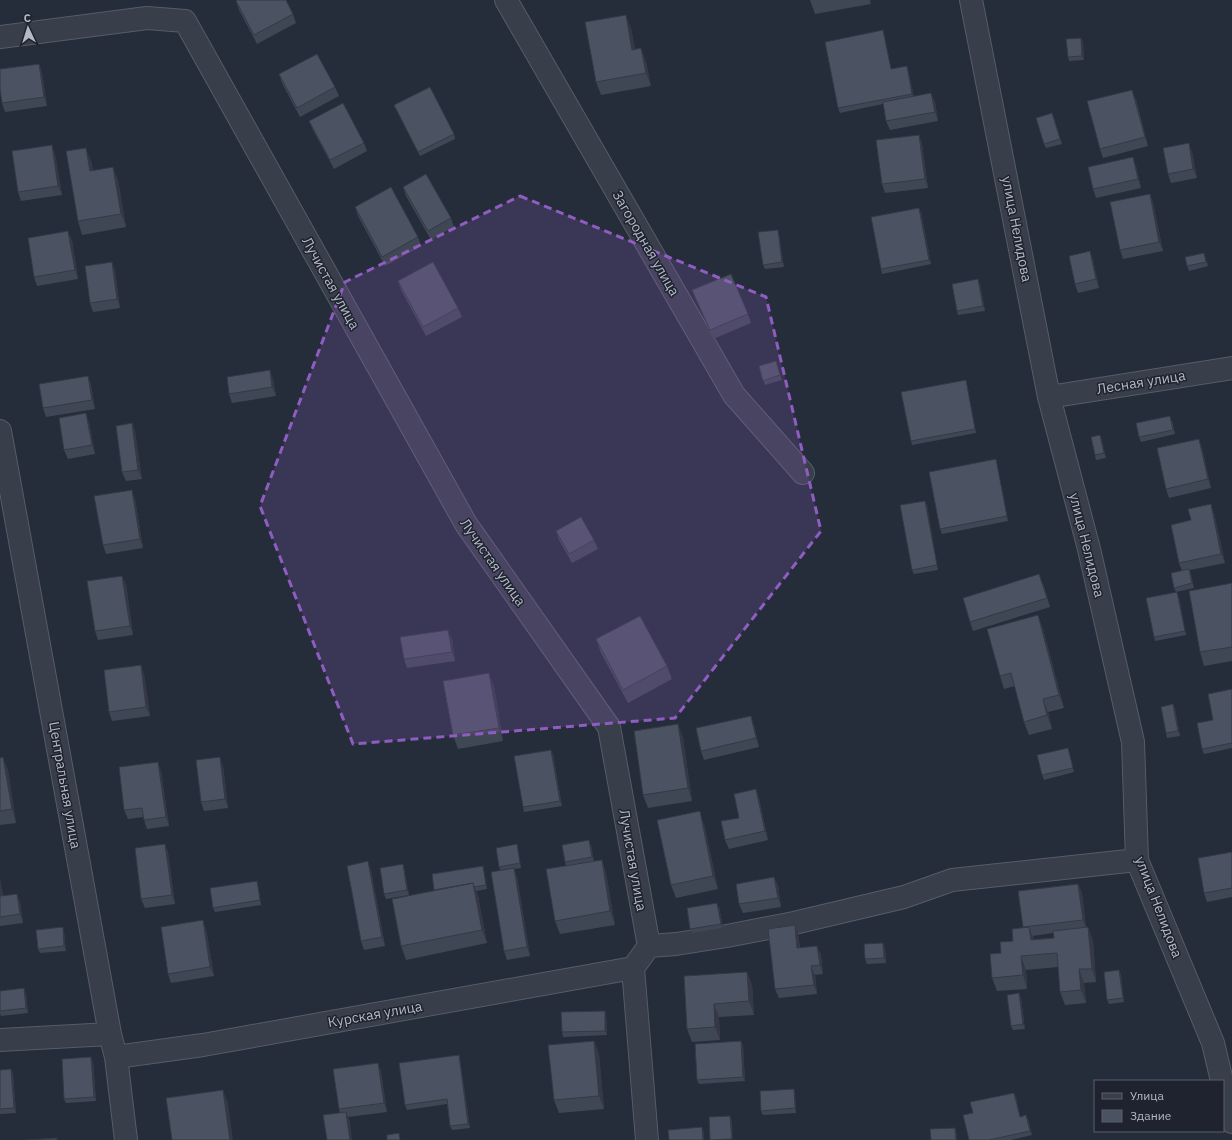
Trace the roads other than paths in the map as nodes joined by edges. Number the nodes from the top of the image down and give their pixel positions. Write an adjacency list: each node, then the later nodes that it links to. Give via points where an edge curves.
1 (506, 0): 7 (street, Загородная улица, via 734,395)
2 (971, 0): 5 (street, улица Нелидова)
3 (0, 37): 9 (street, Лучистая улица, via 146,18 185,21 466,524 609,727)
4 (1232, 368): 5 (street, Лесная улица)
5 (1049, 397): 8 (street, улица Нелидова, via 1089,549 1133,742)
6 (0, 430): 11 (street, Центральная улица)
7 (802, 473)
8 (1137, 860): 9 (street, via 952,880 904,897 794,923 727,936); 14 (street, улица Нелидова, via 1213,1043)
9 (649, 946): 10 (street)
10 (633, 968): 13 (street, Курская улица, via 203,1045); 18 (street)
11 (110, 1034): 12 (street); 13 (street, Центральная улица)
12 (0, 1040)
13 (116, 1057): 17 (street, Центральная улица)
14 (1222, 1080)
15 (1224, 1088): 16 (street)
16 (1232, 1122)
17 (126, 1140)
18 (647, 1140)

